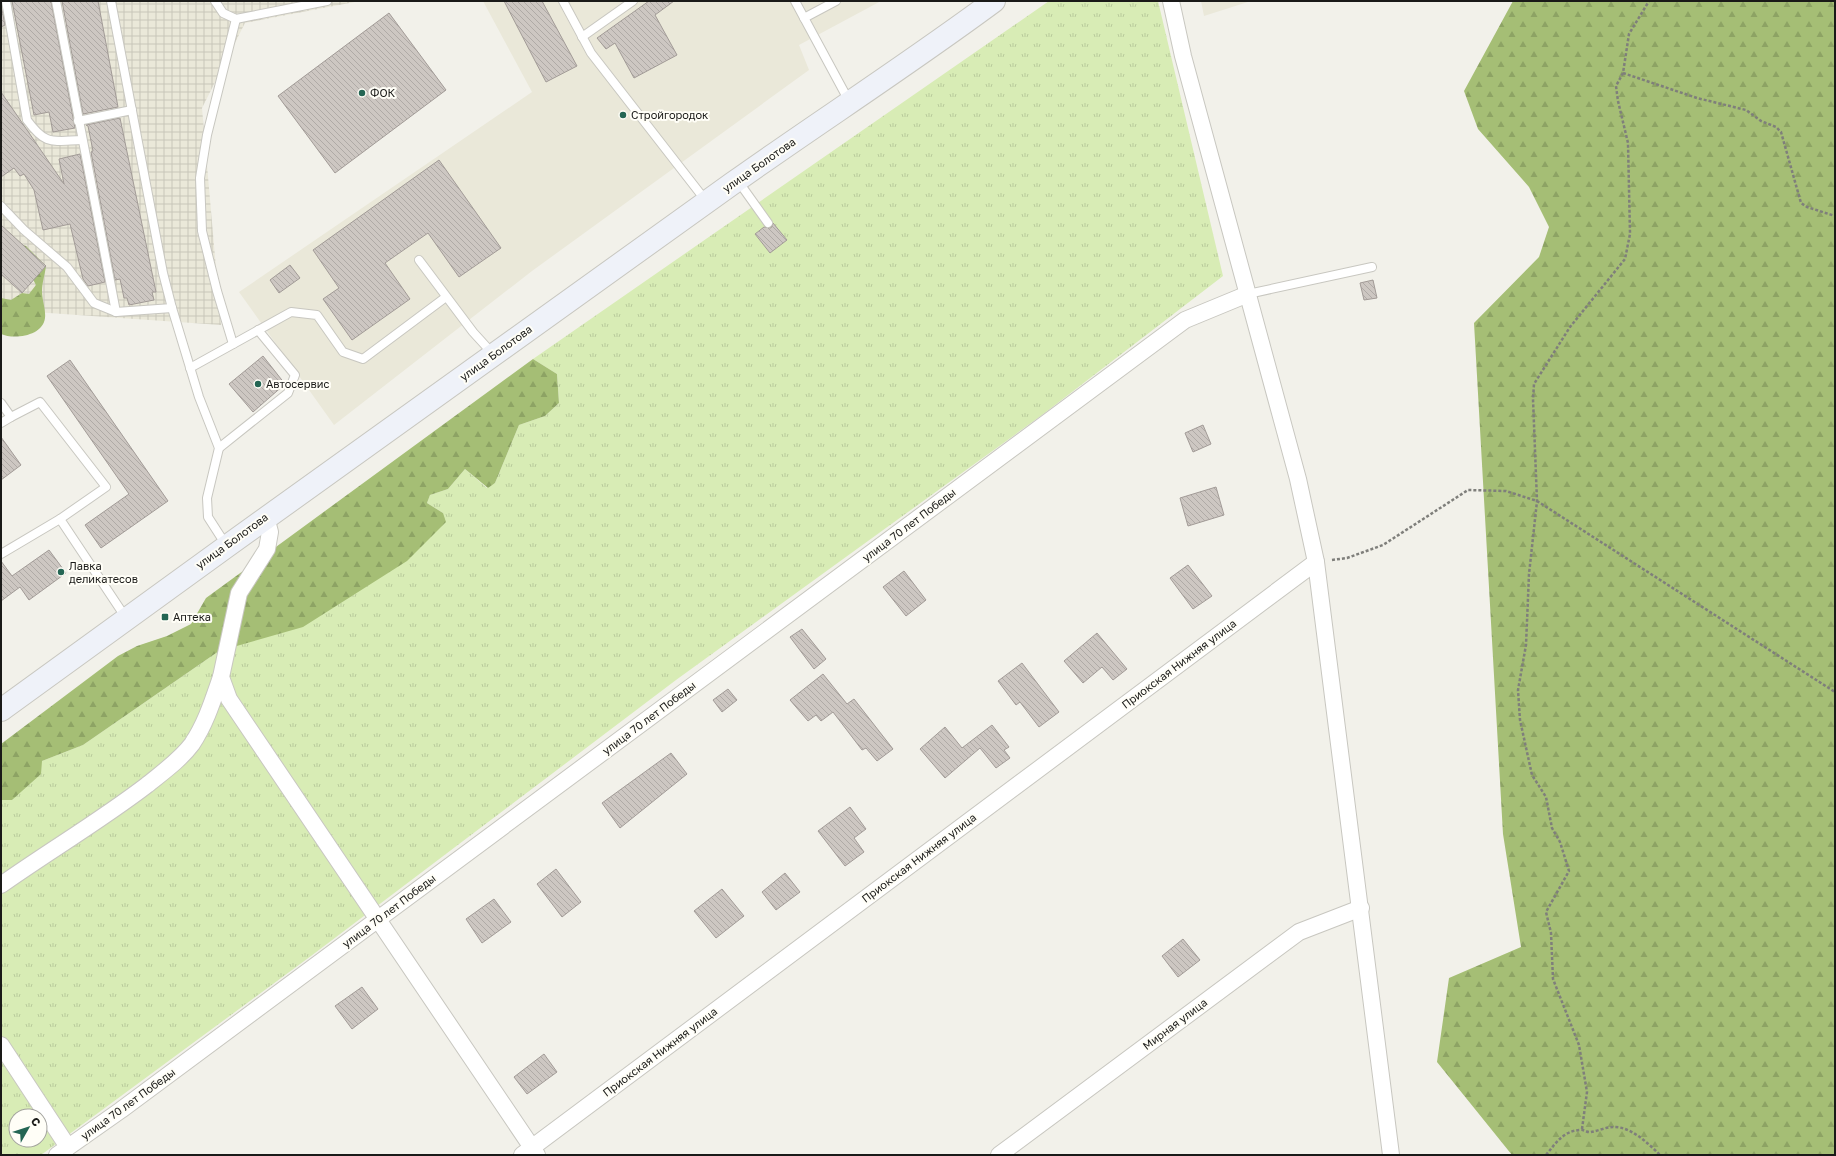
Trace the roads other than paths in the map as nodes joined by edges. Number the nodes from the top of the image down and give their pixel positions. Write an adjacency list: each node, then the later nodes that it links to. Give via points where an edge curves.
1 (6, 1): 18 (lane, via 27,120 37,134 50,141)
2 (56, 1): 17 (lane)
3 (111, 1): 16 (lane)
4 (215, 1): 13 (lane, via 222,13)
5 (327, 1): 13 (lane)
6 (563, 1): 14 (lane)
7 (633, 1): 14 (lane)
8 (795, 1): 12 (lane)
9 (836, 1): 12 (lane)
10 (994, 1): 15 (main road, улица Болотова)
11 (1175, 2): 25 (street, via 1183,56)
12 (804, 18): 15 (lane)
13 (236, 19): 30 (lane, via 207,135 200,178 202,231)
14 (582, 37): 20 (lane, via 591,53)
15 (849, 101): 19 (main road, улица Болотова)
16 (132, 110): 17 (lane); 27 (lane)
17 (78, 121): 18 (lane)
18 (82, 140): 28 (lane)
19 (738, 180): 20 (main road, улица Болотова); 22 (lane)
20 (707, 202): 31 (main road, улица Болотова)
21 (1, 206): 28 (lane, via 24,230 67,267 94,303)
22 (768, 223)
23 (419, 260): 26 (lane)
24 (1372, 267): 25 (lane)
25 (1248, 294): 41 (street, via 1298,479); 47 (street, улица 70 лет Победы, via 1185,320)
26 (446, 297): 29 (lane, via 363,359 343,352 317,315 291,312); 31 (lane)
27 (172, 308): 28 (lane); 32 (lane)
28 (116, 312)
29 (258, 330): 30 (lane); 36 (lane, via 294,375 288,393)
30 (233, 344): 32 (lane)
31 (493, 354): 37 (main road, улица Болотова)
32 (190, 368): 36 (lane)
33 (1, 403): 34 (lane)
34 (10, 417): 35 (lane); 38 (lane, via 40,402 106,486)
35 (1, 424)
36 (218, 448): 39 (lane, via 207,498 208,517)
37 (266, 517): 39 (main road, улица Болотова); 43 (street, via 270,532 267,549 239,593)
38 (60, 519): 40 (lane); 42 (lane)
39 (226, 545): 42 (main road, улица Болотова)
40 (1, 554)
41 (1316, 562): 46 (street); 50 (street, Приокская Нижняя улица)
42 (127, 618): 44 (main road, улица Болотова)
43 (221, 677): 45 (street, via 204,723 175,763 118,808); 47 (street, via 229,699)
44 (1, 710)
45 (1, 885)
46 (1360, 908): 51 (street, Мирная улица, via 1299,932); 52 (street)
47 (378, 919): 49 (street, улица 70 лет Победы); 50 (street)
48 (1, 1045): 49 (street)
49 (62, 1151)
50 (530, 1153)
51 (999, 1155)
52 (1391, 1155)

